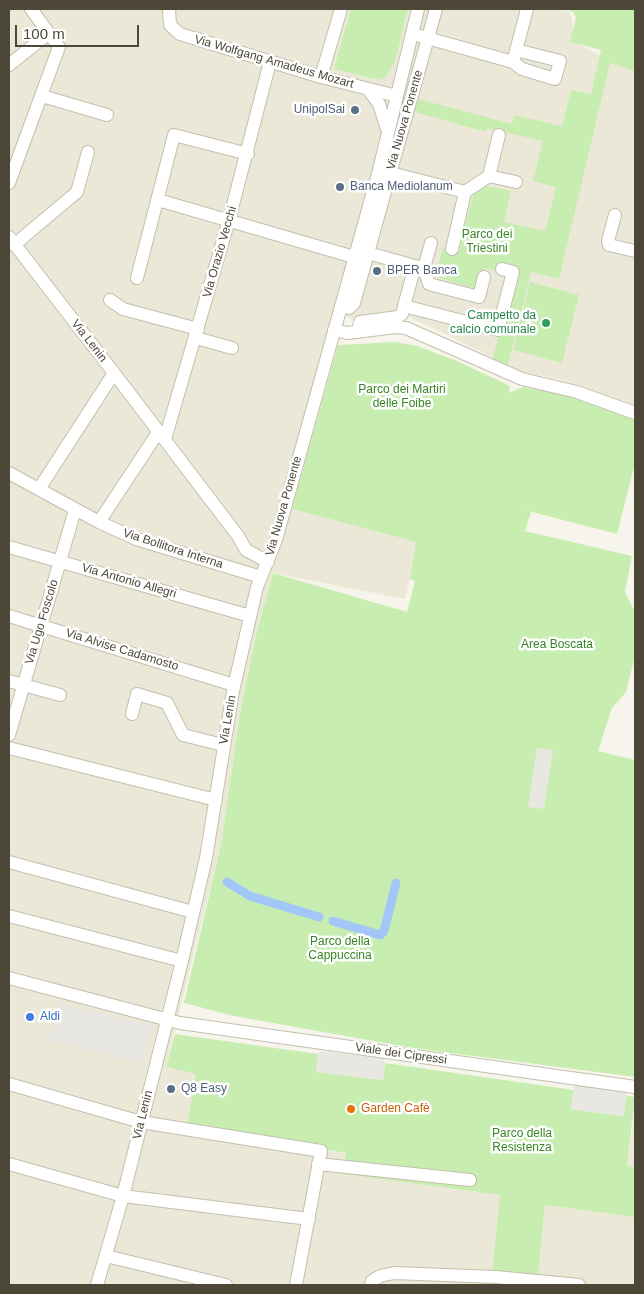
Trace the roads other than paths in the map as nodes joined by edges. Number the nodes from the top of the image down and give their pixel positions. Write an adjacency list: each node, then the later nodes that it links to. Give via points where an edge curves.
1 (31, 9): 7 (street)
2 (169, 9): 10 (street, Via Wolfgang Amadeus Mozart, via 170,25 180,34)
3 (341, 9): 12 (street)
4 (418, 9): 8 (street, Via Nuova Ponente)
5 (436, 9): 9 (street, Via Nuova Ponente)
6 (527, 9): 9 (street, via 514,56)
7 (49, 33): 11 (street); 14 (street, via 59,47)
8 (413, 34): 9 (street); 15 (street, Via Nuova Ponente)
9 (428, 38): 21 (street, Via Nuova Ponente)
10 (270, 62): 12 (street, Via Wolfgang Amadeus Mozart); 20 (street, Via Orazio Vecchi)
11 (9, 65)
12 (321, 77): 13 (street, Via Wolfgang Amadeus Mozart)
13 (368, 89): 15 (street, Via Wolfgang Amadeus Mozart); 17 (street, Via Wolfgang Amadeus Mozart, via 379,104)
14 (42, 96): 16 (street); 24 (street)
15 (397, 96): 17 (street, Via Nuova Ponente)
16 (107, 115)
17 (388, 134): 21 (street, Via Nuova Ponente)
18 (498, 135): 22 (street)
19 (88, 152): 29 (street, via 77,192)
20 (248, 154): 26 (street, via 174,134); 28 (street, Via Orazio Vecchi)
21 (384, 171): 25 (street); 33 (street, Via Nuova Ponente)
22 (489, 176): 23 (street); 25 (street)
23 (516, 182)
24 (9, 183)
25 (465, 192): 31 (street)
26 (158, 200): 28 (street); 36 (street)
27 (615, 214): 32 (street, via 609,245)
28 (229, 220): 33 (street); 42 (street, Via Orazio Vecchi)
29 (12, 241): 44 (street, Via Lenin)
30 (431, 243): 34 (street)
31 (452, 248)
32 (635, 251)
33 (360, 253): 34 (street); 40 (street, Via Nuova Ponente)
34 (420, 267): 37 (street, via 429,284 479,297); 39 (street)
35 (502, 269): 39 (street, via 513,272 498,330)
36 (137, 278)
37 (484, 278)
38 (110, 300): 42 (street, via 124,309)
39 (404, 306): 41 (street, via 398,317 360,322)
40 (334, 330): 41 (street); 53 (street, Via Nuova Ponente)
41 (358, 332): 45 (street, via 406,328 522,379 577,392)
42 (197, 333): 43 (street); 46 (street, Via Orazio Vecchi)
43 (232, 348)
44 (114, 373): 46 (street, Via Lenin); 48 (street)
45 (635, 413)
46 (162, 435): 50 (street, Via Orazio Vecchi); 53 (street, Via Lenin, via 246,550)
47 (9, 474): 48 (street, Via Bollitora Interna)
48 (39, 489): 49 (street, Via Bollitora Interna)
49 (75, 510): 50 (street, Via Bollitora Interna); 52 (street, Via Ugo Foscolo)
50 (99, 522): 54 (street, Via Bollitora Interna, via 136,538)
51 (9, 547): 52 (street, Via Antonio Allegri)
52 (60, 562): 56 (street, Via Antonio Allegri); 57 (street, Via Ugo Foscolo)
53 (268, 562): 54 (street, Via Lenin)
54 (261, 577): 56 (street, Via Lenin)
55 (9, 616): 57 (street, Via Alvise Cadamosto)
56 (250, 616): 60 (street, Via Lenin)
57 (41, 625): 59 (street, Via Ugo Foscolo); 60 (street, Via Alvise Cadamosto)
58 (9, 681): 59 (street)
59 (23, 685): 61 (street); 63 (street, Via Ugo Foscolo)
60 (234, 685): 64 (street, Via Lenin)
61 (60, 695)
62 (132, 714): 64 (street, via 137,694 167,703 183,735)
63 (9, 735)
64 (223, 745): 66 (street, Via Lenin)
65 (9, 748): 66 (street)
66 (216, 800): 68 (street, Via Lenin)
67 (9, 862): 68 (street)
68 (193, 912): 70 (street, Via Lenin)
69 (9, 916): 70 (street)
70 (182, 961): 72 (street, Via Lenin)
71 (9, 978): 72 (street, Viale dei Cipressi)
72 (166, 1020): 74 (street, Viale dei Cipressi); 75 (street, Via Lenin)
73 (9, 1084): 75 (street)
74 (635, 1087)
75 (141, 1122): 77 (street, via 321,1151); 79 (street, Via Lenin)
76 (9, 1164): 79 (street)
77 (318, 1164): 78 (street); 80 (street)
78 (470, 1180)
79 (123, 1196): 80 (street); 81 (street, Via Lenin)
80 (309, 1219): 86 (street)
81 (106, 1256): 84 (street, Via Lenin); 85 (street)
82 (421, 1280): 83 (street); 87 (street, via 394,1273 380,1276)
83 (496, 1281): 88 (street)
84 (97, 1285)
85 (226, 1285)
86 (296, 1285)
87 (371, 1285)
88 (579, 1285)

